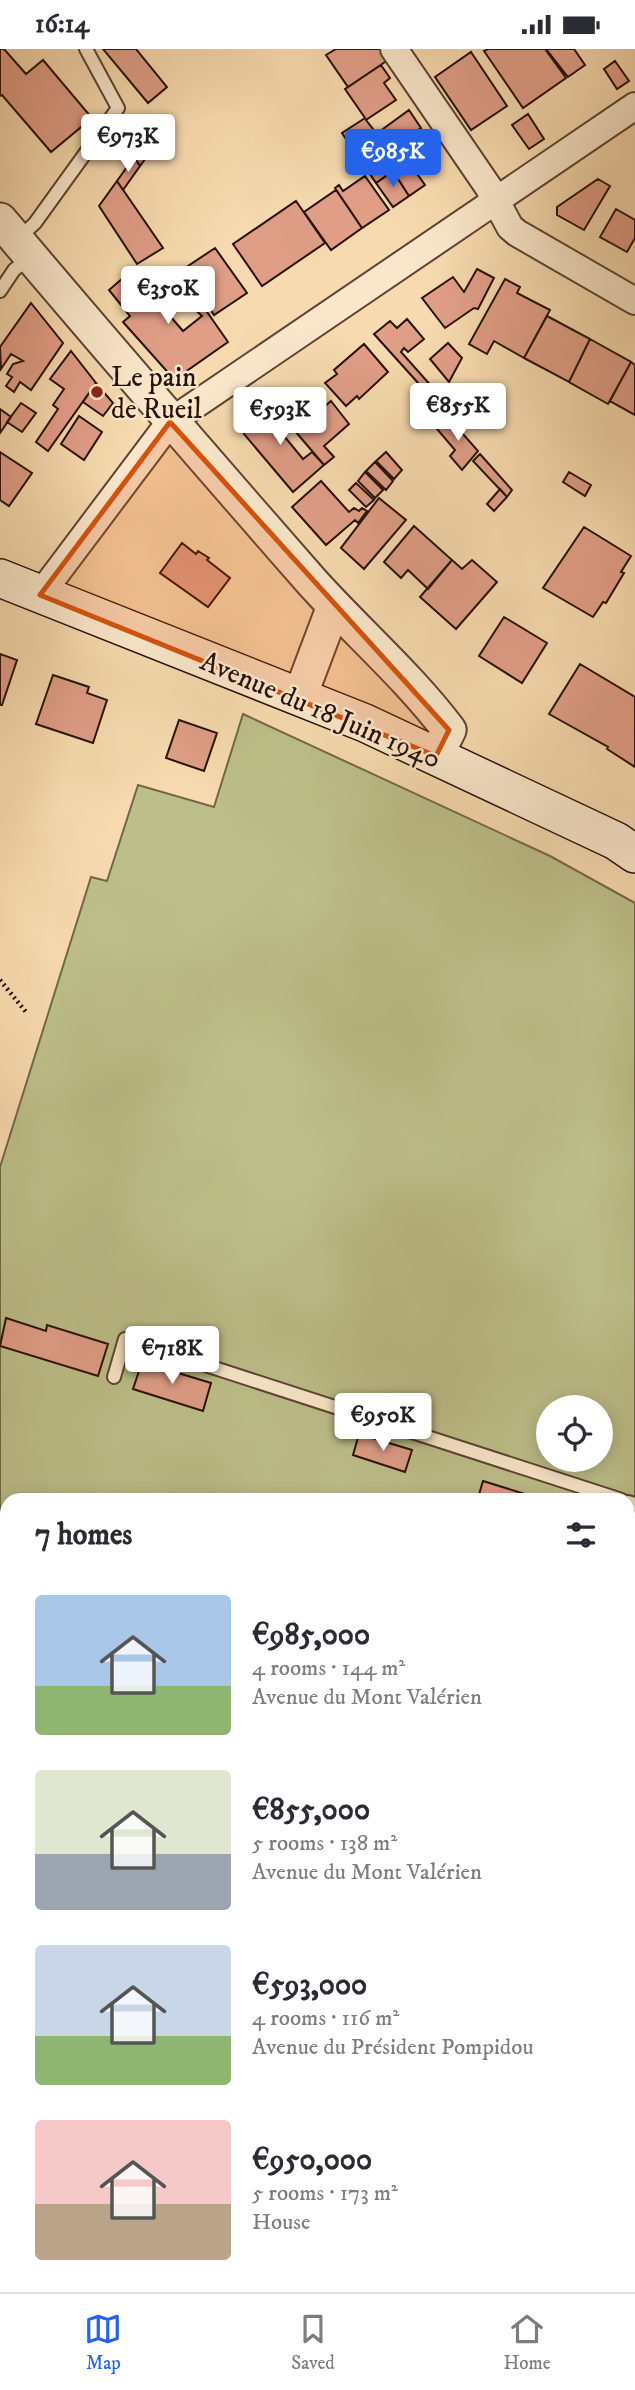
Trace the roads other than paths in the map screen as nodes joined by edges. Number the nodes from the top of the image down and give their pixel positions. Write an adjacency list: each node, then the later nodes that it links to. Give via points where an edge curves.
1 (86, 49): 5 (lane, via 118,108 35,223)
2 (394, 49): 4 (street)
3 (635, 106): 4 (street)
4 (495, 201): 7 (street, via 517,233); 8 (street)
5 (16, 239): 6 (lane, via 14,270); 8 (street)
6 (0, 291)
7 (635, 301)
8 (170, 422): 10 (street); 11 (street)
9 (0, 578): 10 (main road, Avenue du 18 Juin 1940)
10 (40, 594): 12 (main road, Avenue du 18 Juin 1940)
11 (334, 606): 12 (street); 13 (street, via 422,693 449,730)
12 (300, 696): 13 (main road, Avenue du 18 Juin 1940)
13 (436, 755): 14 (main road, Avenue du 18 Juin 1940)
14 (631, 841)
15 (114, 1377): 16 (lane, via 125,1339)
16 (600, 1493)

